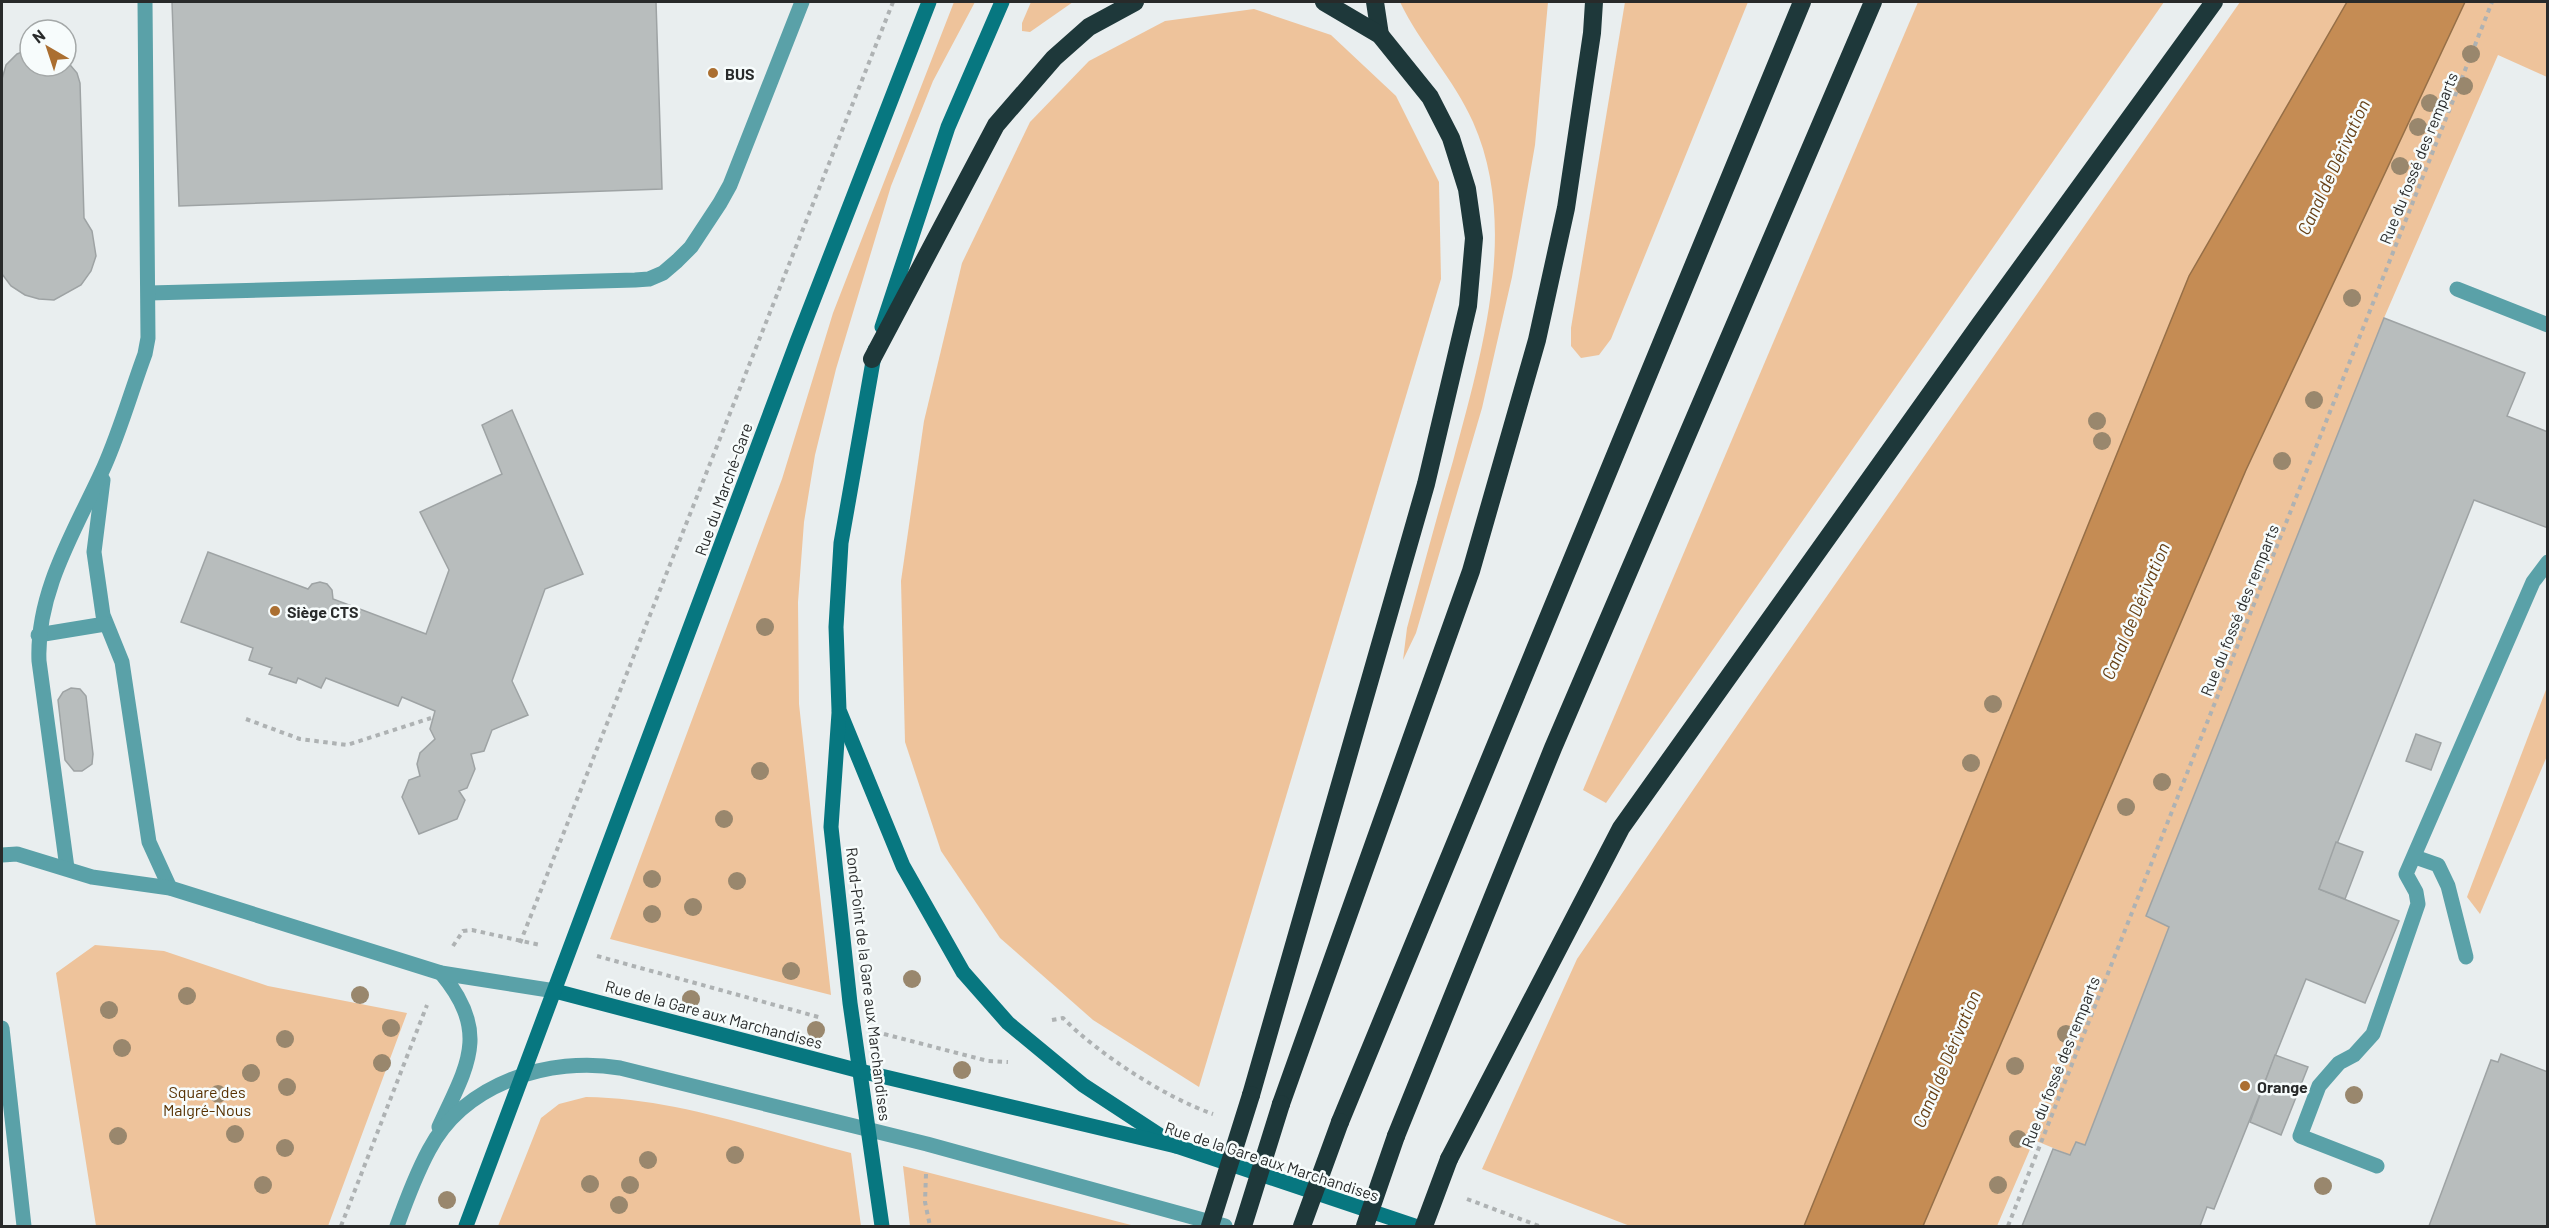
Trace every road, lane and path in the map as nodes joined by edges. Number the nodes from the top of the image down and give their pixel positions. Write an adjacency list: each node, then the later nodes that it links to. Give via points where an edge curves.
1 (145, 2): 16 (street)
2 (802, 2): 16 (street, via 730,185 691,246 656,276 635,280)
3 (893, 2): 31 (path)
4 (929, 2): 36 (main road, Rue du Marché-Gare, via 797,342)
5 (1002, 2): 18 (main road, via 948,127)
6 (1135, 2): 18 (highway, via 1089,27 1054,58 996,125)
7 (1324, 2): 14 (highway)
8 (1376, 2): 14 (highway)
9 (1594, 2): 55 (highway, bridge, via 1566,208 1537,340 1471,571 1281,1104)
10 (1802, 2): 56 (highway, bridge, via 1340,1122)
11 (1873, 2): 57 (highway, bridge, via 1553,748 1396,1136)
12 (2214, 2): 59 (highway, bridge, via 1621,828 1449,1159)
13 (2492, 2): 60 (path, Rue du fossé des remparts)
14 (1380, 35): 53 (highway, bridge, via 1430,97 1451,138 1467,189 1474,238 1468,306 1423,495)
15 (2457, 289): 17 (street)
16 (148, 293): 19 (street, via 145,354)
17 (2547, 325)
18 (872, 359): 23 (main road, via 841,543 836,627)
19 (105, 465): 21 (street, via 94,552); 22 (street, via 63,554 46,598)
20 (2547, 562): 27 (street, via 2533,582)
21 (105, 624): 22 (street); 29 (street, via 122,662 149,842)
22 (38, 635): 28 (street)
23 (839, 710): 42 (main road, Rond-Point de la Gare aux Marchandises, via 831,827); 45 (main road, via 903,866 963,972 1008,1023 1083,1085)
24 (431, 718): 25 (path, via 346,745 300,739)
25 (246, 719)
26 (2, 855): 28 (street, Rue de la Gare aux Marchandises, via 16,854)
27 (2415, 857): 34 (street, via 2438,865 2448,886); 47 (street, via 2406,874 2418,904 2373,1034 2319,1086 2300,1136)
28 (66, 868): 29 (street, Rue de la Gare aux Marchandises, via 92,877)
29 (170, 888): 35 (street, Rue de la Gare aux Marchandises)
30 (463, 931): 31 (path)
31 (520, 943): 32 (path)
32 (531, 944)
33 (601, 956): 37 (path, Rue de la Gare aux Marchandises)
34 (2466, 957)
35 (441, 973): 36 (street, Rue de la Gare aux Marchandises); 46 (street, via 461,1002 471,1040 469,1060)
36 (555, 991): 42 (main road, Rue de la Gare aux Marchandises); 43 (main road)
37 (825, 1019)
38 (418, 1025): 49 (path)
39 (2, 1029): 48 (street)
40 (888, 1036): 41 (path)
41 (1007, 1063)
42 (860, 1071): 44 (main road, Rond-Point de la Gare aux Marchandises); 45 (main road, Rue de la Gare aux Marchandises)
43 (524, 1074): 44 (street, via 586,1064 620,1068); 46 (street, via 465,1107 446,1124); 51 (main road)
44 (869, 1131): 52 (main road, Rond-Point de la Gare aux Marchandises); 54 (street)
45 (1176, 1146): 58 (main road, Rue de la Gare aux Marchandises)
46 (429, 1149): 50 (street)
47 (2377, 1166)
48 (24, 1227)
49 (341, 1227)
50 (397, 1227)
51 (466, 1227)
52 (882, 1227)
53 (1210, 1227)
54 (1225, 1227)
55 (1243, 1227)
56 (1302, 1227)
57 (1365, 1227)
58 (1415, 1227)
59 (1424, 1227)
60 (2008, 1227)

